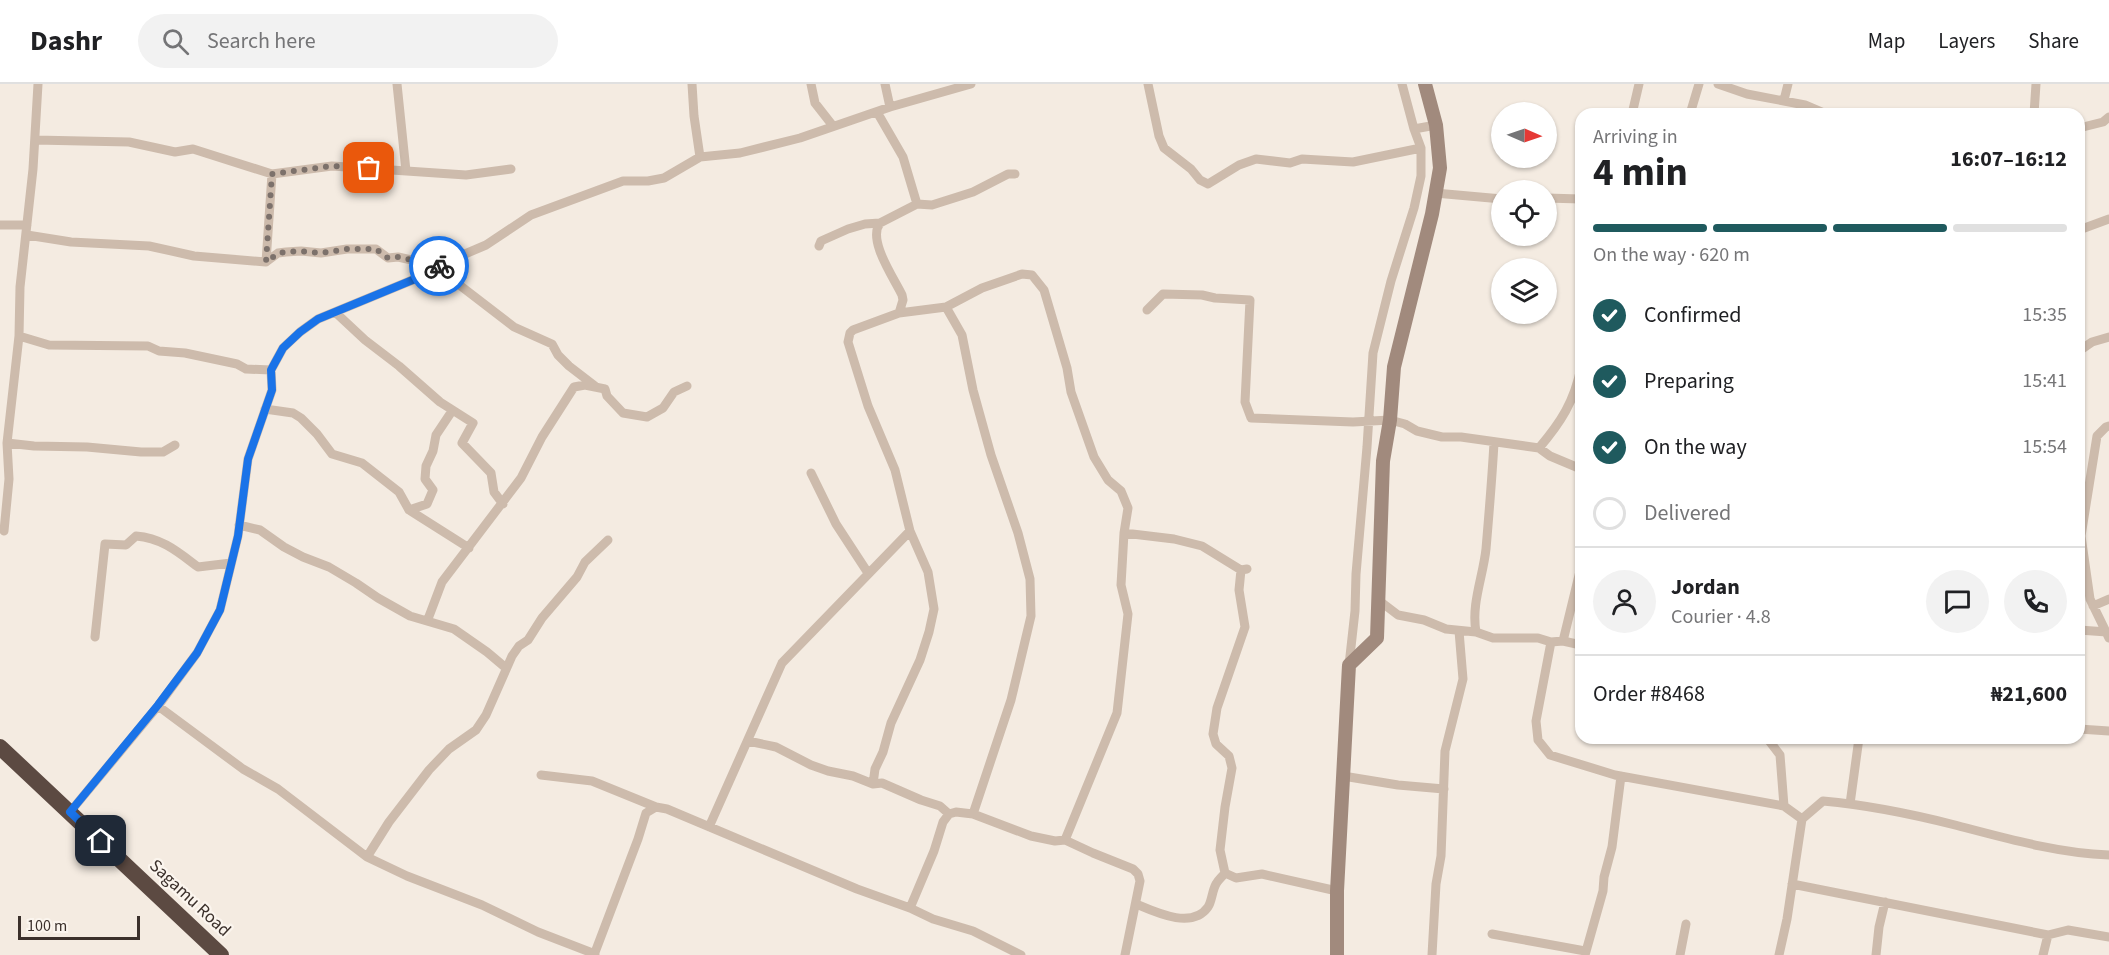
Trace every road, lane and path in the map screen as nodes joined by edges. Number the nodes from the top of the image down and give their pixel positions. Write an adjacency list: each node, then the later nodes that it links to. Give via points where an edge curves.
1 (38, 84): 27 (street)
2 (397, 84): 31 (street)
3 (693, 84): 29 (street)
4 (811, 84): 24 (street, via 815,103)
5 (885, 84): 16 (street)
6 (970, 84): 16 (street)
7 (1148, 84): 28 (street, via 1164,148 1208,184 1256,159 1353,162)
8 (1402, 84): 26 (street)
9 (1425, 84): 23 (street)
10 (1639, 84): 17 (street)
11 (1699, 84): 18 (street)
12 (1718, 84): 15 (street, via 1746,94)
13 (1788, 84): 15 (street)
14 (2036, 84): 20 (street)
15 (1784, 100): 19 (street)
16 (890, 107): 21 (street)
17 (1633, 108)
18 (1692, 108)
19 (1812, 108)
20 (2034, 108)
21 (877, 112): 24 (street); 38 (street, via 903,157)
22 (2109, 117): 25 (street)
23 (1436, 125): 26 (street); 34 (street, via 1440,168)
24 (833, 126): 29 (street, via 740,153)
25 (2085, 126)
26 (1414, 129): 28 (street)
27 (35, 140): 32 (street, via 129,142 175,152 193,149); 42 (street)
28 (1421, 148): 62 (street, via 1421,176 1414,208 1373,353)
29 (700, 157): 47 (street, via 664,178 623,181 531,215)
30 (511, 169): 31 (street, via 466,175)
31 (406, 171): 32 (street, via 332,166)
32 (272, 174): 46 (street)
33 (1015, 174): 38 (street, via 932,205)
34 (1435, 193): 35 (street); 61 (street, via 1394,367)
35 (1491, 198)
36 (1557, 198): 37 (street)
37 (1575, 199)
38 (917, 204): 40 (street)
39 (2109, 219): 43 (street)
40 (880, 223): 45 (street, via 848,229 821,241); 51 (street, via 876,238 902,295)
41 (0, 225): 42 (street)
42 (27, 225): 44 (street)
43 (2085, 228)
44 (27, 235): 46 (street); 52 (street)
45 (819, 246)
46 (266, 262): 47 (street, via 286,252 376,249 388,258)
47 (444, 267): 50 (street); 56 (street, via 449,277 514,327 552,344 569,366)
48 (946, 307): 51 (street); 76 (street, via 982,288 1022,274 1032,275 1041,284 1090,448 1099,468 1121,491 1128,508); 114 (street, via 962,335 991,455 1030,579 1031,616 1011,700)
49 (1147, 310): 62 (street, via 1163,294 1250,300 1245,402 1250,417)
50 (335, 312): 55 (street, via 300,332 283,348); 60 (street)
51 (899, 313): 75 (street, via 853,330 848,342 868,406 895,470)
52 (19, 336): 55 (street, via 49,345 148,346 246,369); 64 (street)
53 (2109, 337): 54 (street)
54 (2085, 347)
55 (271, 370): 59 (street, via 272,390)
56 (595, 386): 57 (street, via 605,389 623,413 646,417 663,408 674,392); 70 (street, via 574,387)
57 (687, 386)
58 (1575, 391): 67 (street, via 1558,425)
59 (265, 410): 72 (street, via 293,413 301,418 332,454 362,463 387,481); 73 (street, via 248,459)
60 (452, 411): 70 (street, via 473,423 462,442 491,473 494,492); 72 (street, via 436,435 426,466 425,479 433,490 427,504)
61 (1390, 420): 62 (street); 65 (street, via 1442,437); 83 (street, via 1383,461)
62 (1368, 421): 95 (street)
63 (2109, 426): 71 (street, via 2097,436)
64 (7, 443): 66 (street, via 141,452 164,452); 74 (street, via 9,479)
65 (1494, 443): 67 (street); 89 (street, via 1491,506 1476,600)
66 (175, 445)
67 (1539, 448): 68 (street)
68 (1575, 467)
69 (811, 473): 81 (street, via 836,524)
70 (503, 504): 78 (street)
71 (2085, 506)
72 (409, 510): 78 (street)
73 (239, 525): 79 (street); 86 (street, via 260,530 410,616)
74 (4, 531)
75 (910, 531): 81 (street); 107 (street, via 928,573 934,609 920,660 891,723)
76 (1124, 533): 117 (street, via 1121,585 1128,614 1117,713); 120 (street, via 1202,546 1244,569 1239,590 1245,627 1217,708 1214,734 1216,744 1229,756 1233,768 1220,850)
77 (608, 540): 96 (street, via 585,562)
78 (469, 548): 86 (street, via 442,582)
79 (231, 563): 91 (street, via 198,567 173,548 148,537 136,536 126,545 105,544); 97 (street, via 220,610 197,653)
80 (2085, 572): 85 (street)
81 (868, 573): 100 (street, via 782,663)
82 (1575, 592): 92 (street)
83 (1377, 599): 87 (street, via 1398,615); 95 (street, via 1377,638)
84 (2109, 599): 85 (street)
85 (2093, 606): 90 (street)
86 (428, 619): 96 (street, via 454,629)
87 (1459, 631): 89 (street); 108 (street, via 1463,679 1445,751)
88 (2085, 631): 90 (street)
89 (1476, 632): 93 (street, via 1493,638 1538,638)
90 (2108, 635)
91 (95, 637)
92 (1563, 641): 93 (street); 94 (street)
93 (1551, 642): 106 (street, via 1536,721 1538,740 1550,755)
94 (1575, 644)
95 (1350, 665): 105 (street)
96 (506, 668): 119 (street, via 476,730 449,749 429,770)
97 (158, 705): 112 (street); 119 (street)
98 (2085, 729): 99 (street)
99 (2109, 731)
100 (748, 741): 107 (street, via 776,747 811,765); 116 (street)
101 (1772, 744): 110 (street, via 1780,755)
102 (1858, 744): 109 (street)
103 (0, 747): 112 (highway, Sagamu Road)
104 (541, 775): 111 (street, via 592,781)
105 (1343, 776): 108 (street); 122 (street)
106 (1621, 776): 110 (street); 130 (street, via 1612,847)
107 (873, 784): 113 (street, via 882,783 940,806)
108 (1444, 789): 136 (street)
109 (1850, 804): 115 (street, via 1823,801); 118 (street, via 1952,824 2017,842)
110 (1784, 806): 115 (street)
111 (656, 807): 116 (street); 132 (street, via 646,813)
112 (70, 812): 131 (highway, Sagamu Road)
113 (949, 814): 114 (street); 125 (street)
114 (973, 814): 117 (street, via 1030,836)
115 (1802, 819): 121 (street)
116 (709, 827): 125 (street)
117 (1065, 840): 124 (street, via 1133,869 1140,881)
118 (2109, 855)
119 (367, 857): 132 (street)
120 (1225, 873): 122 (street, via 1236,878 1262,874); 124 (street, via 1208,907 1198,915 1163,915)
121 (1792, 884): 123 (street); 138 (street)
122 (1337, 891): 135 (street)
123 (1885, 902): 128 (street); 139 (street)
124 (1136, 904): 134 (street)
125 (910, 908): 133 (street, via 973,931)
126 (1686, 924): 137 (street)
127 (1492, 934): 130 (street)
128 (2048, 935): 129 (street, via 2068,930); 140 (street)
129 (2109, 937)
130 (1585, 953)
131 (221, 955)
132 (594, 955)
133 (1020, 955)
134 (1125, 955)
135 (1337, 955)
136 (1432, 955)
137 (1680, 955)
138 (1779, 955)
139 (1876, 955)
140 (2043, 955)

